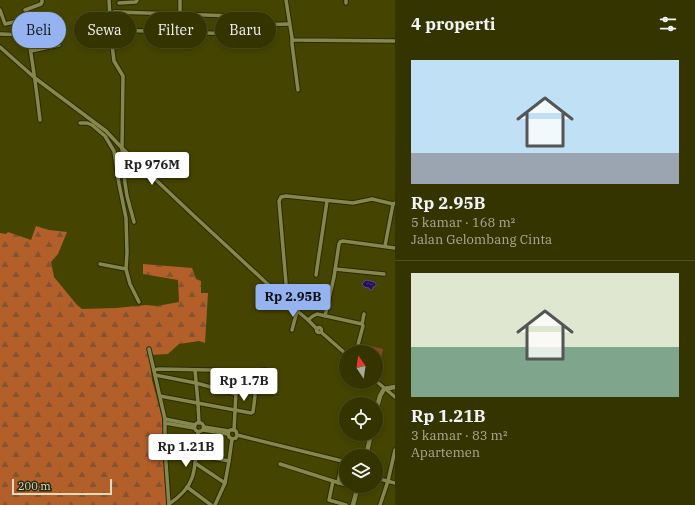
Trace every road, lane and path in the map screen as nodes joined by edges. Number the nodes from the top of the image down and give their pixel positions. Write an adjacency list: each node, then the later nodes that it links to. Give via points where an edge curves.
1 (42, 0): 8 (street, via 40,4)
2 (109, 0): 27 (street, via 114,61 123,76)
3 (137, 0): 6 (street)
4 (180, 0): 9 (street)
5 (286, 0): 13 (street)
6 (119, 4)
7 (0, 10): 11 (street, via 5,24)
8 (25, 10)
9 (180, 12)
10 (144, 13): 14 (street, via 113,14 115,30)
11 (12, 23)
12 (276, 24): 13 (street)
13 (290, 24): 17 (street)
14 (144, 31)
15 (0, 34): 16 (street)
16 (12, 34)
17 (292, 38): 18 (street); 24 (street)
18 (395, 41)
19 (0, 47): 23 (street)
20 (30, 48): 22 (street)
21 (45, 48): 22 (street)
22 (31, 51): 23 (street)
23 (35, 78): 25 (street); 27 (street, via 106,131)
24 (298, 90)
25 (40, 120)
26 (80, 123): 34 (street, via 92,124 105,136 114,150 126,218)
27 (122, 148): 30 (street, via 127,196); 40 (street)
28 (327, 201): 29 (street, via 353,203 372,199); 36 (street); 38 (street, via 286,196 279,199)
29 (394, 204): 31 (street)
30 (134, 222)
31 (385, 246): 32 (street); 35 (street, via 341,241)
32 (395, 248)
33 (100, 264): 34 (street)
34 (126, 269): 39 (street, via 130,284)
35 (335, 269): 37 (street); 42 (street)
36 (316, 274)
37 (384, 274)
38 (287, 295)
39 (140, 302)
40 (297, 311): 43 (street); 45 (street)
41 (364, 314): 44 (street)
42 (325, 316): 43 (street, via 317,314); 44 (street)
43 (308, 320): 47 (street, via 317,329 321,328 321,332)
44 (362, 324): 46 (street)
45 (292, 330)
46 (358, 345)
47 (339, 348)
48 (149, 349): 52 (street)
49 (195, 370): 52 (street, via 159,369); 53 (street); 54 (street)
50 (265, 370): 51 (street)
51 (255, 371): 53 (street); 62 (street, via 253,412)
52 (154, 373): 54 (street); 58 (street)
53 (237, 373): 57 (street)
54 (196, 383): 57 (street); 61 (street)
55 (395, 387): 56 (street)
56 (384, 389): 59 (street); 60 (street)
57 (236, 394): 62 (street)
58 (160, 396): 61 (street); 63 (street)
59 (380, 397)
60 (395, 397)
61 (198, 403): 62 (street); 64 (street)
62 (236, 411): 66 (street)
63 (165, 421): 64 (street); 71 (street)
64 (196, 425): 65 (street, via 202,423); 67 (street)
65 (204, 428): 67 (street); 68 (street)
66 (234, 430): 68 (street); 69 (street)
67 (198, 432): 73 (street)
68 (228, 433): 70 (street)
69 (237, 435): 70 (street); 75 (street)
70 (232, 439): 74 (street)
71 (166, 449): 73 (street); 87 (street)
72 (395, 450): 81 (street)
73 (196, 455): 74 (street); 76 (street)
74 (229, 461): 82 (street)
75 (339, 461)
76 (195, 463): 82 (street); 85 (street)
77 (280, 464): 80 (street)
78 (339, 480): 83 (street)
79 (383, 480): 81 (street)
80 (333, 481): 83 (street); 90 (street, via 329,500)
81 (388, 481): 84 (street); 92 (street)
82 (225, 483): 89 (street)
83 (338, 483)
84 (395, 483)
85 (187, 487): 87 (street); 88 (street)
86 (356, 493): 91 (street)
87 (169, 504)
88 (211, 505)
89 (215, 505)
90 (346, 505)
91 (353, 505)
92 (380, 505)

